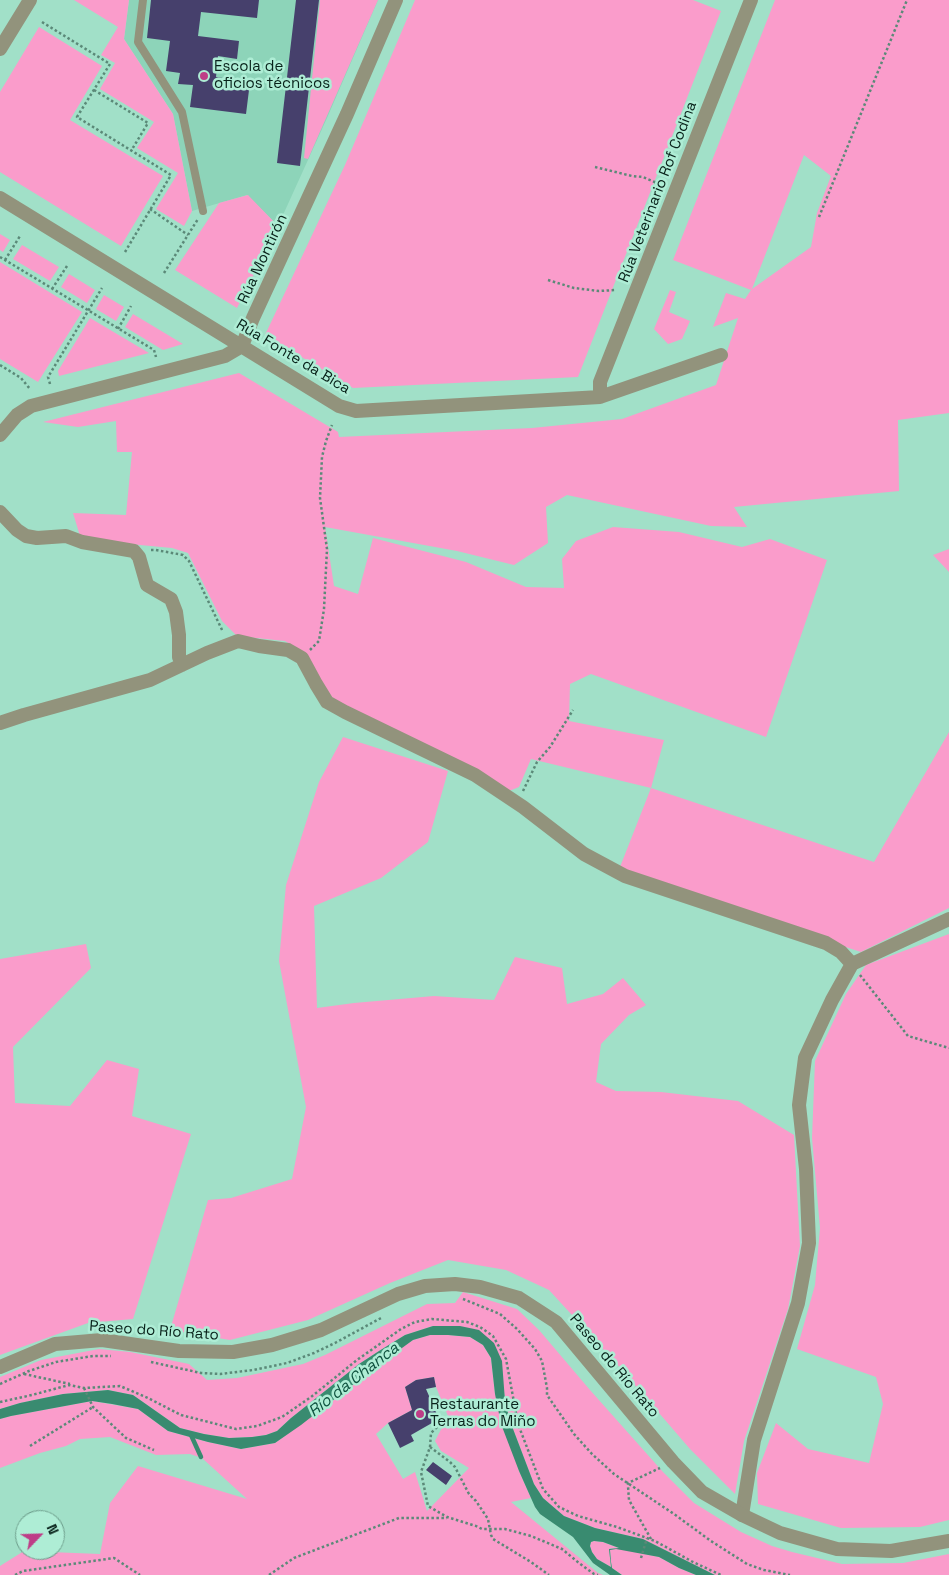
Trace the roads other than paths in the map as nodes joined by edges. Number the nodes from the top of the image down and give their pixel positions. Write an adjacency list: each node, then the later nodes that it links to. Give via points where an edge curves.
1 (30, 0): 5 (street)
2 (143, 0): 7 (lane, via 138,42 182,112)
3 (396, 0): 8 (street, Rúa Montirón)
4 (748, 1): 10 (street, Rúa Veterinario Rof Codina, via 600,382)
5 (0, 49)
6 (0, 198): 8 (street, Rúa Fonte da Bica)
7 (203, 211)
8 (242, 346): 10 (street, Rúa Fonte da Bica, via 340,406 356,411); 11 (street, via 225,356 31,406 17,414)
9 (720, 355): 10 (street, Rúa Fonte da Bica)
10 (600, 397)
11 (0, 434)
12 (0, 512): 13 (street, via 26,536 66,536 134,551 139,557 147,585 171,600 176,612)
13 (182, 665): 14 (street, via 150,680); 16 (street, via 238,641 288,650 302,658 328,702 475,775 584,854 625,876 826,943)
14 (0, 723)
15 (949, 919): 16 (street)
16 (852, 964): 18 (street, via 805,1058 799,1105 810,1243 798,1303 754,1440)
17 (0, 1367): 18 (street, Paseo do Río Rato, via 55,1344 102,1340 179,1350 232,1352 272,1345 321,1330 398,1294 425,1286 454,1284 480,1287 519,1298 556,1322 672,1462 702,1492)
18 (742, 1515): 19 (street, Paseo do Río Rato, via 780,1533 837,1549 891,1551)
19 (949, 1541)

